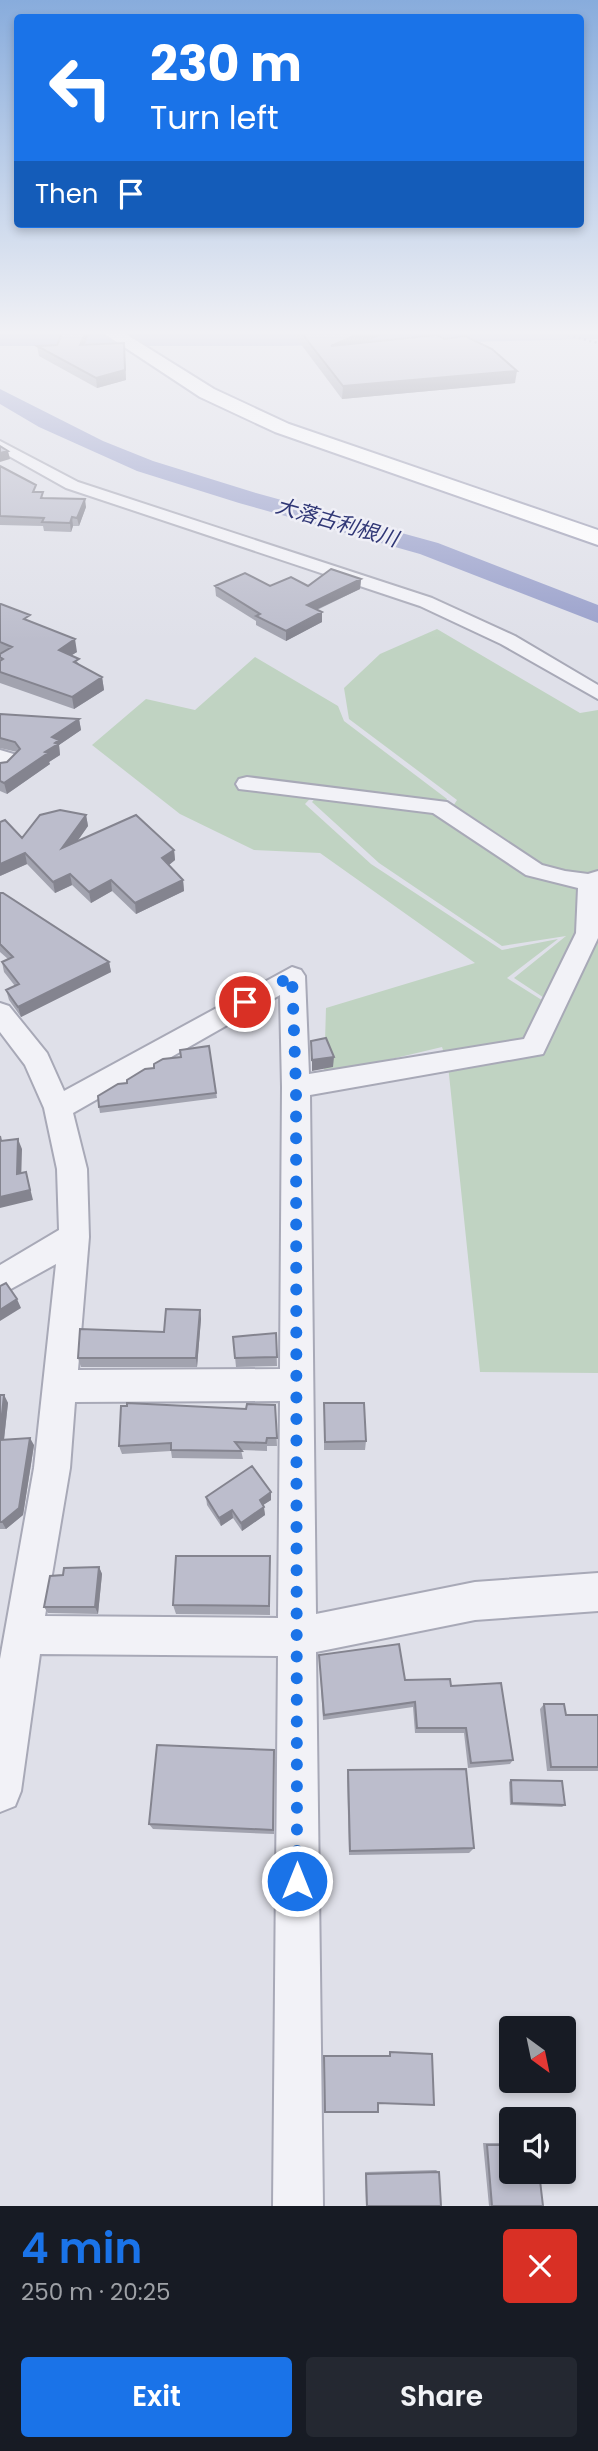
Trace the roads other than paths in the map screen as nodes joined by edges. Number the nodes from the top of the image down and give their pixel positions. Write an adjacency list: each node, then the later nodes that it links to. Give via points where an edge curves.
1 (299, 434): 3 (main road)
2 (0, 446): 4 (street, via 15,461 72,485 426,602 508,640)
3 (598, 538)
4 (598, 693)
5 (0, 756): 6 (street, via 9,760)
6 (0, 766)
7 (247, 784): 8 (street, via 439,807 534,870 563,880)
8 (594, 881): 10 (street, via 588,933 533,1047)
9 (0, 1013): 11 (street, via 37,1060)
10 (296, 1087): 11 (street, via 292,976); 14 (street)
11 (58, 1108): 12 (street, via 72,1169)
12 (74, 1237): 13 (street); 15 (street)
13 (0, 1281)
14 (296, 1385): 15 (street); 18 (street)
15 (61, 1386): 17 (street)
16 (598, 1592): 18 (street, via 475,1601)
17 (23, 1635): 18 (street); 19 (street)
18 (297, 1637): 20 (street)
19 (0, 1791)
20 (298, 2206)

